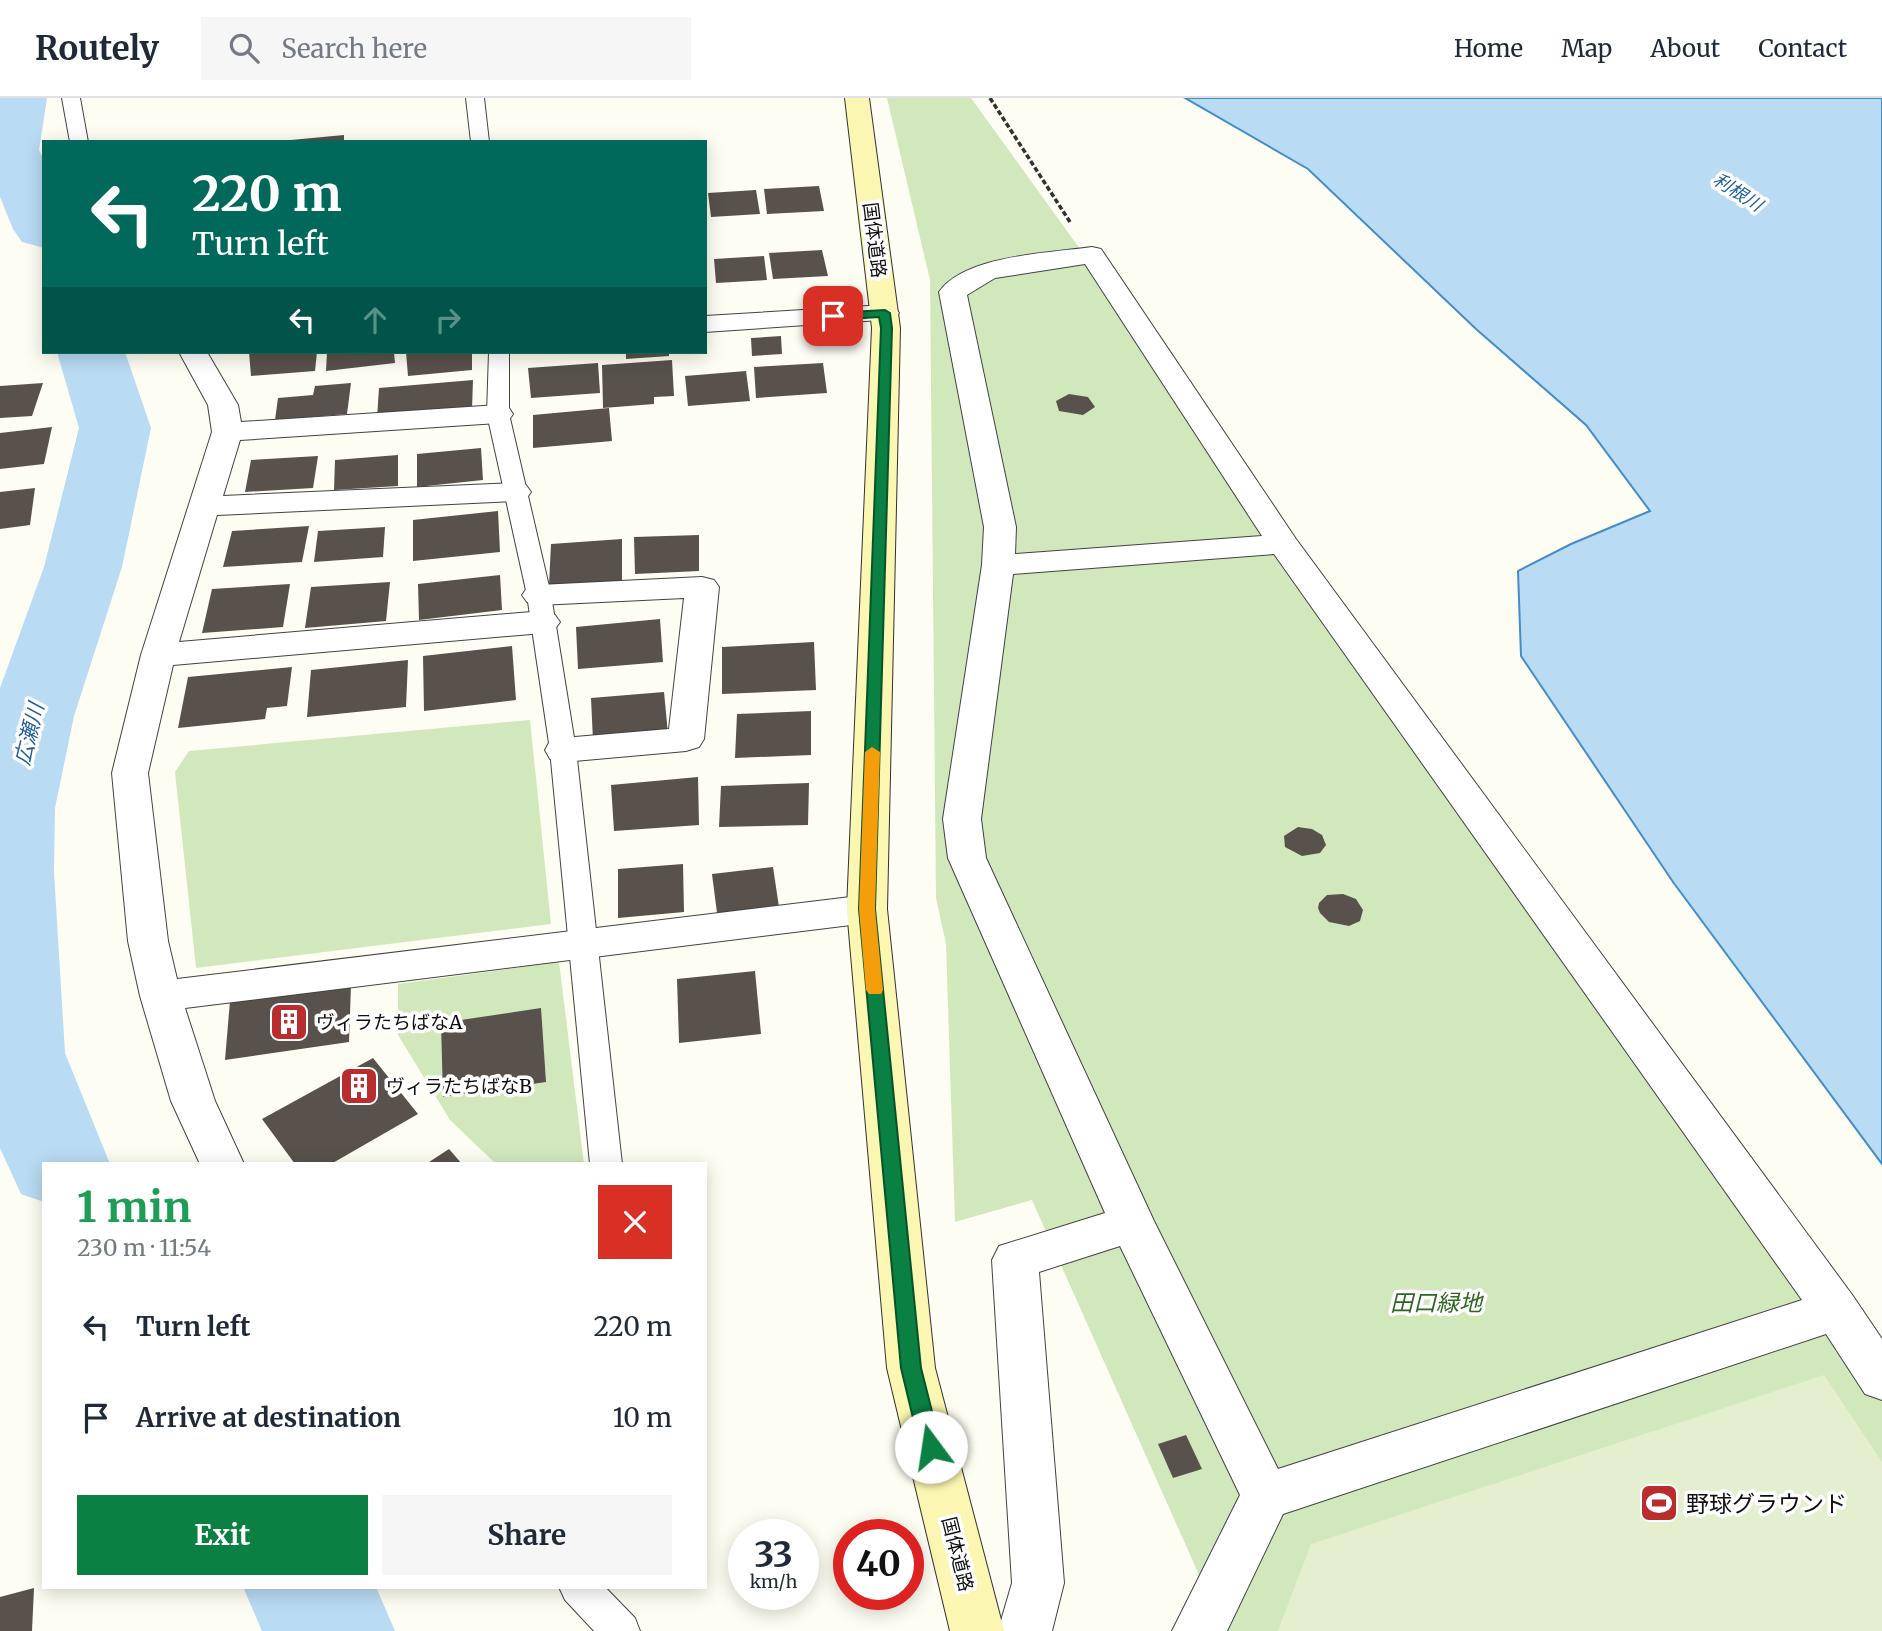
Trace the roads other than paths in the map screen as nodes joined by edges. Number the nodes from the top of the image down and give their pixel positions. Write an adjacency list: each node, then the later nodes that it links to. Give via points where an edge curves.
1 (71, 98): 4 (lane)
2 (475, 98): 5 (lane)
3 (857, 98): 6 (street, 国体道路)
4 (79, 140)
5 (480, 140)
6 (885, 313): 7 (street); 19 (street, 国体道路)
7 (707, 324)
8 (194, 354): 11 (street, via 223,405)
9 (499, 354): 10 (lane)
10 (499, 414): 11 (street); 12 (lane)
11 (227, 432): 13 (street)
12 (515, 492): 13 (street); 16 (lane)
13 (205, 506): 17 (street)
14 (1283, 544): 15 (street); 15 (street, via 1092,254 987,271 953,292 1000,527); 25 (street)
15 (998, 565): 24 (street, via 962,819 967,858)
16 (541, 609): 17 (street); 18 (lane); 18 (street, via 702,587 686,739)
17 (158, 656): 21 (street, via 130,774 148,941)
18 (563, 750): 20 (lane)
19 (867, 909): 20 (street); 30 (street, 国体道路, via 911,1368)
20 (583, 944): 21 (street); 23 (lane)
21 (161, 996): 22 (street, via 193,1101)
22 (221, 1162)
23 (606, 1162)
24 (1132, 1223): 27 (street); 31 (street, via 1015,1260 1038,1583)
25 (1836, 1310): 26 (street); 27 (street)
26 (1882, 1379)
27 (1266, 1496): 32 (street)
28 (580, 1589): 29 (lane)
29 (621, 1631)
30 (977, 1631)
31 (1025, 1631)
32 (1199, 1631)

